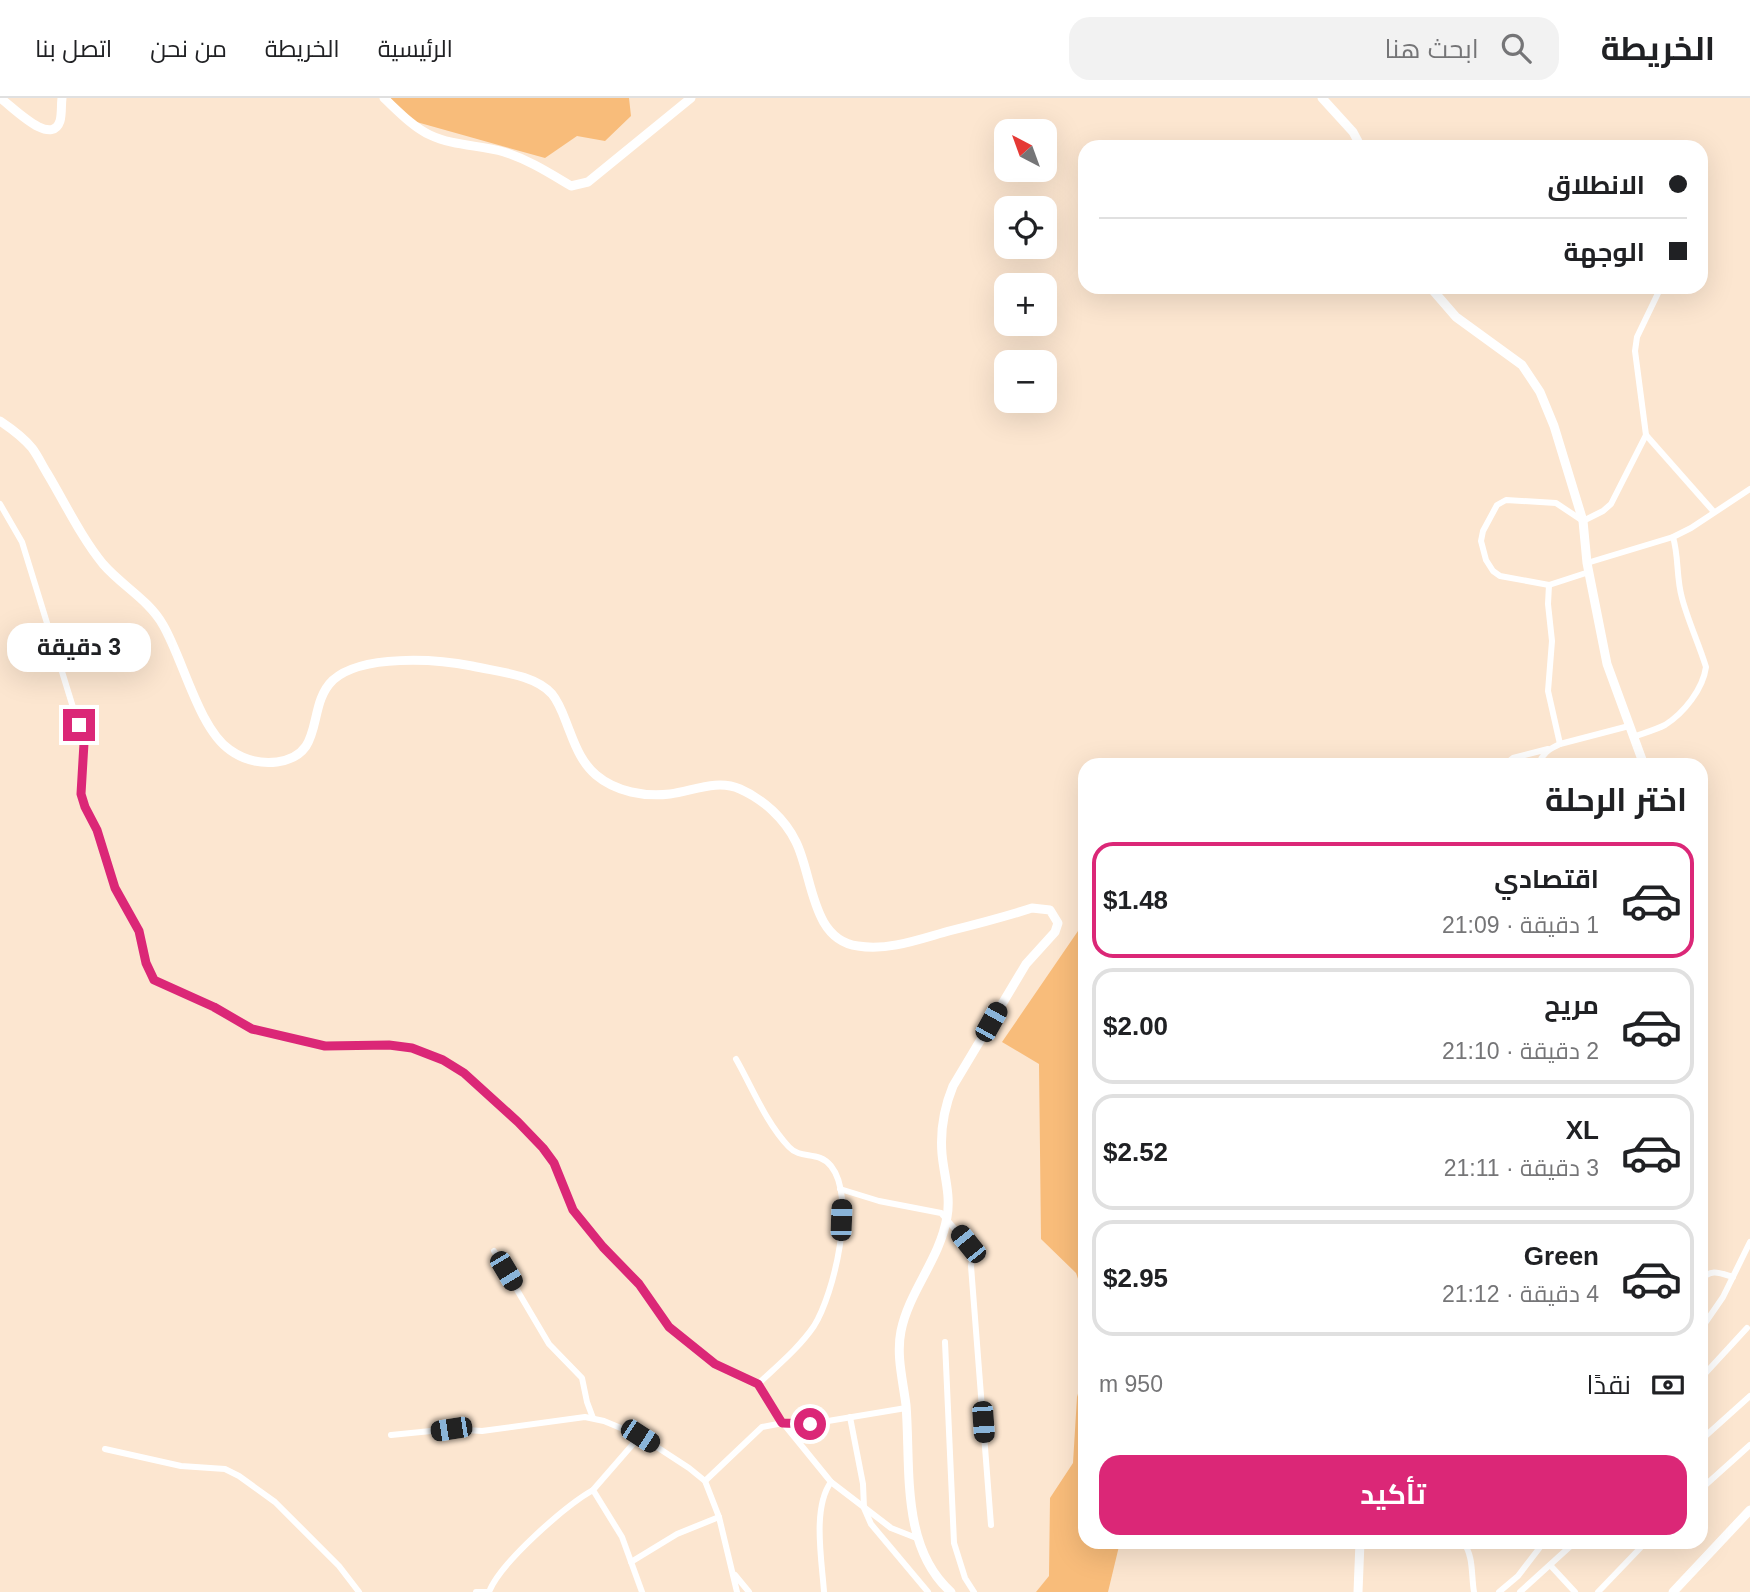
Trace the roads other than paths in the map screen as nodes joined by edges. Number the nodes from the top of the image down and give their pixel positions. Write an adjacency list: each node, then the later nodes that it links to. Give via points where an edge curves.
1 (0, 98): 2 (main road, via 34,126 46,130 60,122)
2 (62, 98)
3 (384, 98): 4 (main road, via 430,136 502,152 534,163 571,186 580,186)
4 (691, 98)
5 (1322, 98): 6 (main road)
6 (1357, 140)
7 (1436, 294): 14 (main road, via 1455,317 1522,365 1541,391)
8 (1658, 294): 10 (street, via 1635,351)
9 (0, 421): 27 (main road, via 37,454 104,565 161,621 207,723 226,747 239,755 268,763 295,758 311,738 327,687 344,672 415,661 464,665 515,676 550,692 589,769 610,784 652,794 731,786 756,797 790,831 824,925 853,946 894,946 1032,908 1050,910 1058,923 1055,932 1026,964 946,1102 942,1144)
10 (1646, 435): 13 (street); 14 (street, via 1611,504)
11 (1750, 489): 13 (street)
12 (0, 504): 36 (street, via 22,542 84,743 81,794 85,807 115,888 139,931 154,980 252,1029 325,1046 412,1048 464,1073 543,1148 573,1210 639,1284 669,1327 715,1364)
13 (1714, 512): 15 (street)
14 (1583, 521): 16 (main road); 17 (street, via 1556,503 1506,500 1497,505 1483,531 1481,541 1493,571)
15 (1672, 537): 16 (street); 19 (street, via 1681,596 1706,667 1699,690 1669,722)
16 (1588, 568): 17 (street); 18 (main road, via 1607,664)
17 (1549, 585): 20 (street, via 1552,641 1548,691)
18 (1629, 726): 19 (main road); 20 (street)
19 (1633, 737): 24 (main road)
20 (1560, 744): 21 (street)
21 (1549, 748): 22 (street); 23 (street)
22 (1513, 758)
23 (1541, 758)
24 (1641, 758)
25 (736, 1059): 26 (street, via 789,1147 798,1154 820,1156 830,1165)
26 (840, 1189): 27 (street, via 936,1211); 36 (street, via 841,1237 832,1283 815,1324)
27 (947, 1219): 38 (main road, via 901,1330); 54 (street, via 972,1254)
28 (1750, 1242): 31 (street)
29 (495, 1251): 40 (street, via 549,1344 582,1378)
30 (1708, 1274): 31 (street, via 1716,1271)
31 (1733, 1277): 32 (street)
32 (1708, 1319)
33 (1747, 1328): 35 (street)
34 (945, 1342): 75 (street, via 954,1543)
35 (1708, 1370)
36 (758, 1384): 41 (street)
37 (1750, 1396): 42 (street)
38 (906, 1408): 39 (street); 55 (main road, via 908,1482)
39 (850, 1417): 41 (street); 51 (street)
40 (593, 1418): 43 (street, via 482,1431); 44 (street)
41 (782, 1423): 47 (street, via 762,1427); 48 (street)
42 (1708, 1434)
43 (391, 1435)
44 (640, 1436): 47 (street); 50 (street)
45 (1750, 1446): 49 (street)
46 (105, 1449): 66 (street, via 181,1466 225,1469 239,1476 275,1502)
47 (705, 1481): 53 (street)
48 (831, 1482): 51 (street); 72 (street, via 821,1508)
49 (1708, 1483)
50 (593, 1490): 61 (street, via 622,1537); 68 (street, via 537,1534)
51 (864, 1508): 55 (street, via 891,1528); 73 (street, via 871,1524)
52 (1750, 1510): 65 (main road)
53 (719, 1517): 61 (street, via 677,1534); 63 (street)
54 (991, 1525)
55 (919, 1539): 74 (main road, via 932,1568)
56 (1360, 1549): 76 (main road)
57 (1468, 1549): 77 (street)
58 (1539, 1549): 64 (street)
59 (1567, 1549): 62 (street)
60 (1639, 1549): 80 (street)
61 (631, 1562): 69 (street)
62 (1549, 1565): 78 (street); 79 (street)
63 (734, 1574): 70 (street); 71 (street)
64 (1502, 1591)
65 (1676, 1591)
66 (359, 1592)
67 (476, 1592): 68 (street)
68 (489, 1592)
69 (642, 1592)
70 (737, 1592)
71 (749, 1592)
72 (824, 1592)
73 (928, 1592)
74 (951, 1592)
75 (974, 1592)
76 (1358, 1592)
77 (1474, 1592)
78 (1520, 1592)
79 (1575, 1592)
80 (1598, 1592)

